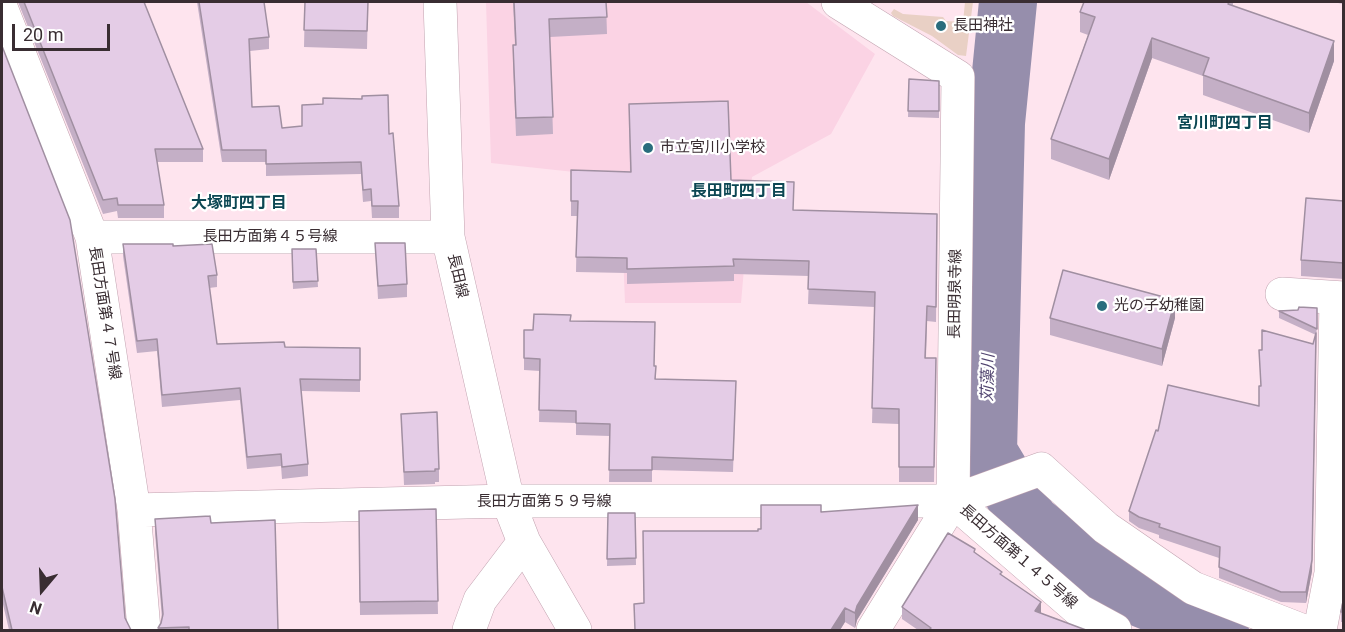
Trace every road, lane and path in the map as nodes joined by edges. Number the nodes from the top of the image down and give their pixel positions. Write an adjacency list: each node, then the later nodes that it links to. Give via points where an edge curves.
1 (440, 2): 5 (street, 長田線)
2 (838, 2): 9 (street, 長田明泉寺線, via 958,77)
3 (2, 10): 4 (street, 長田方面第４７号線)
4 (92, 237): 5 (street, 長田方面第４５号線); 10 (street, 長田方面第４７号線)
5 (448, 237): 8 (street, 長田線)
6 (1282, 294): 7 (street)
7 (1340, 298): 18 (street, via 1331,573)
8 (508, 501): 9 (street, 長田方面第５９号線); 10 (street, 長田方面第５９号線); 11 (street, 長田線)
9 (953, 501): 15 (street); 16 (street, 長田方面第１４５号線, via 1080,611); 17 (street, 長田方面第５９号線, via 1041,469 1106,528 1193,588)
10 (134, 510): 12 (street, 長田方面第４７号線)
11 (524, 542): 13 (street, via 480,600); 14 (street, 長田線)
12 (144, 630)
13 (469, 630)
14 (574, 630)
15 (873, 630)
16 (1115, 630)
17 (1302, 630)
18 (1320, 630)

